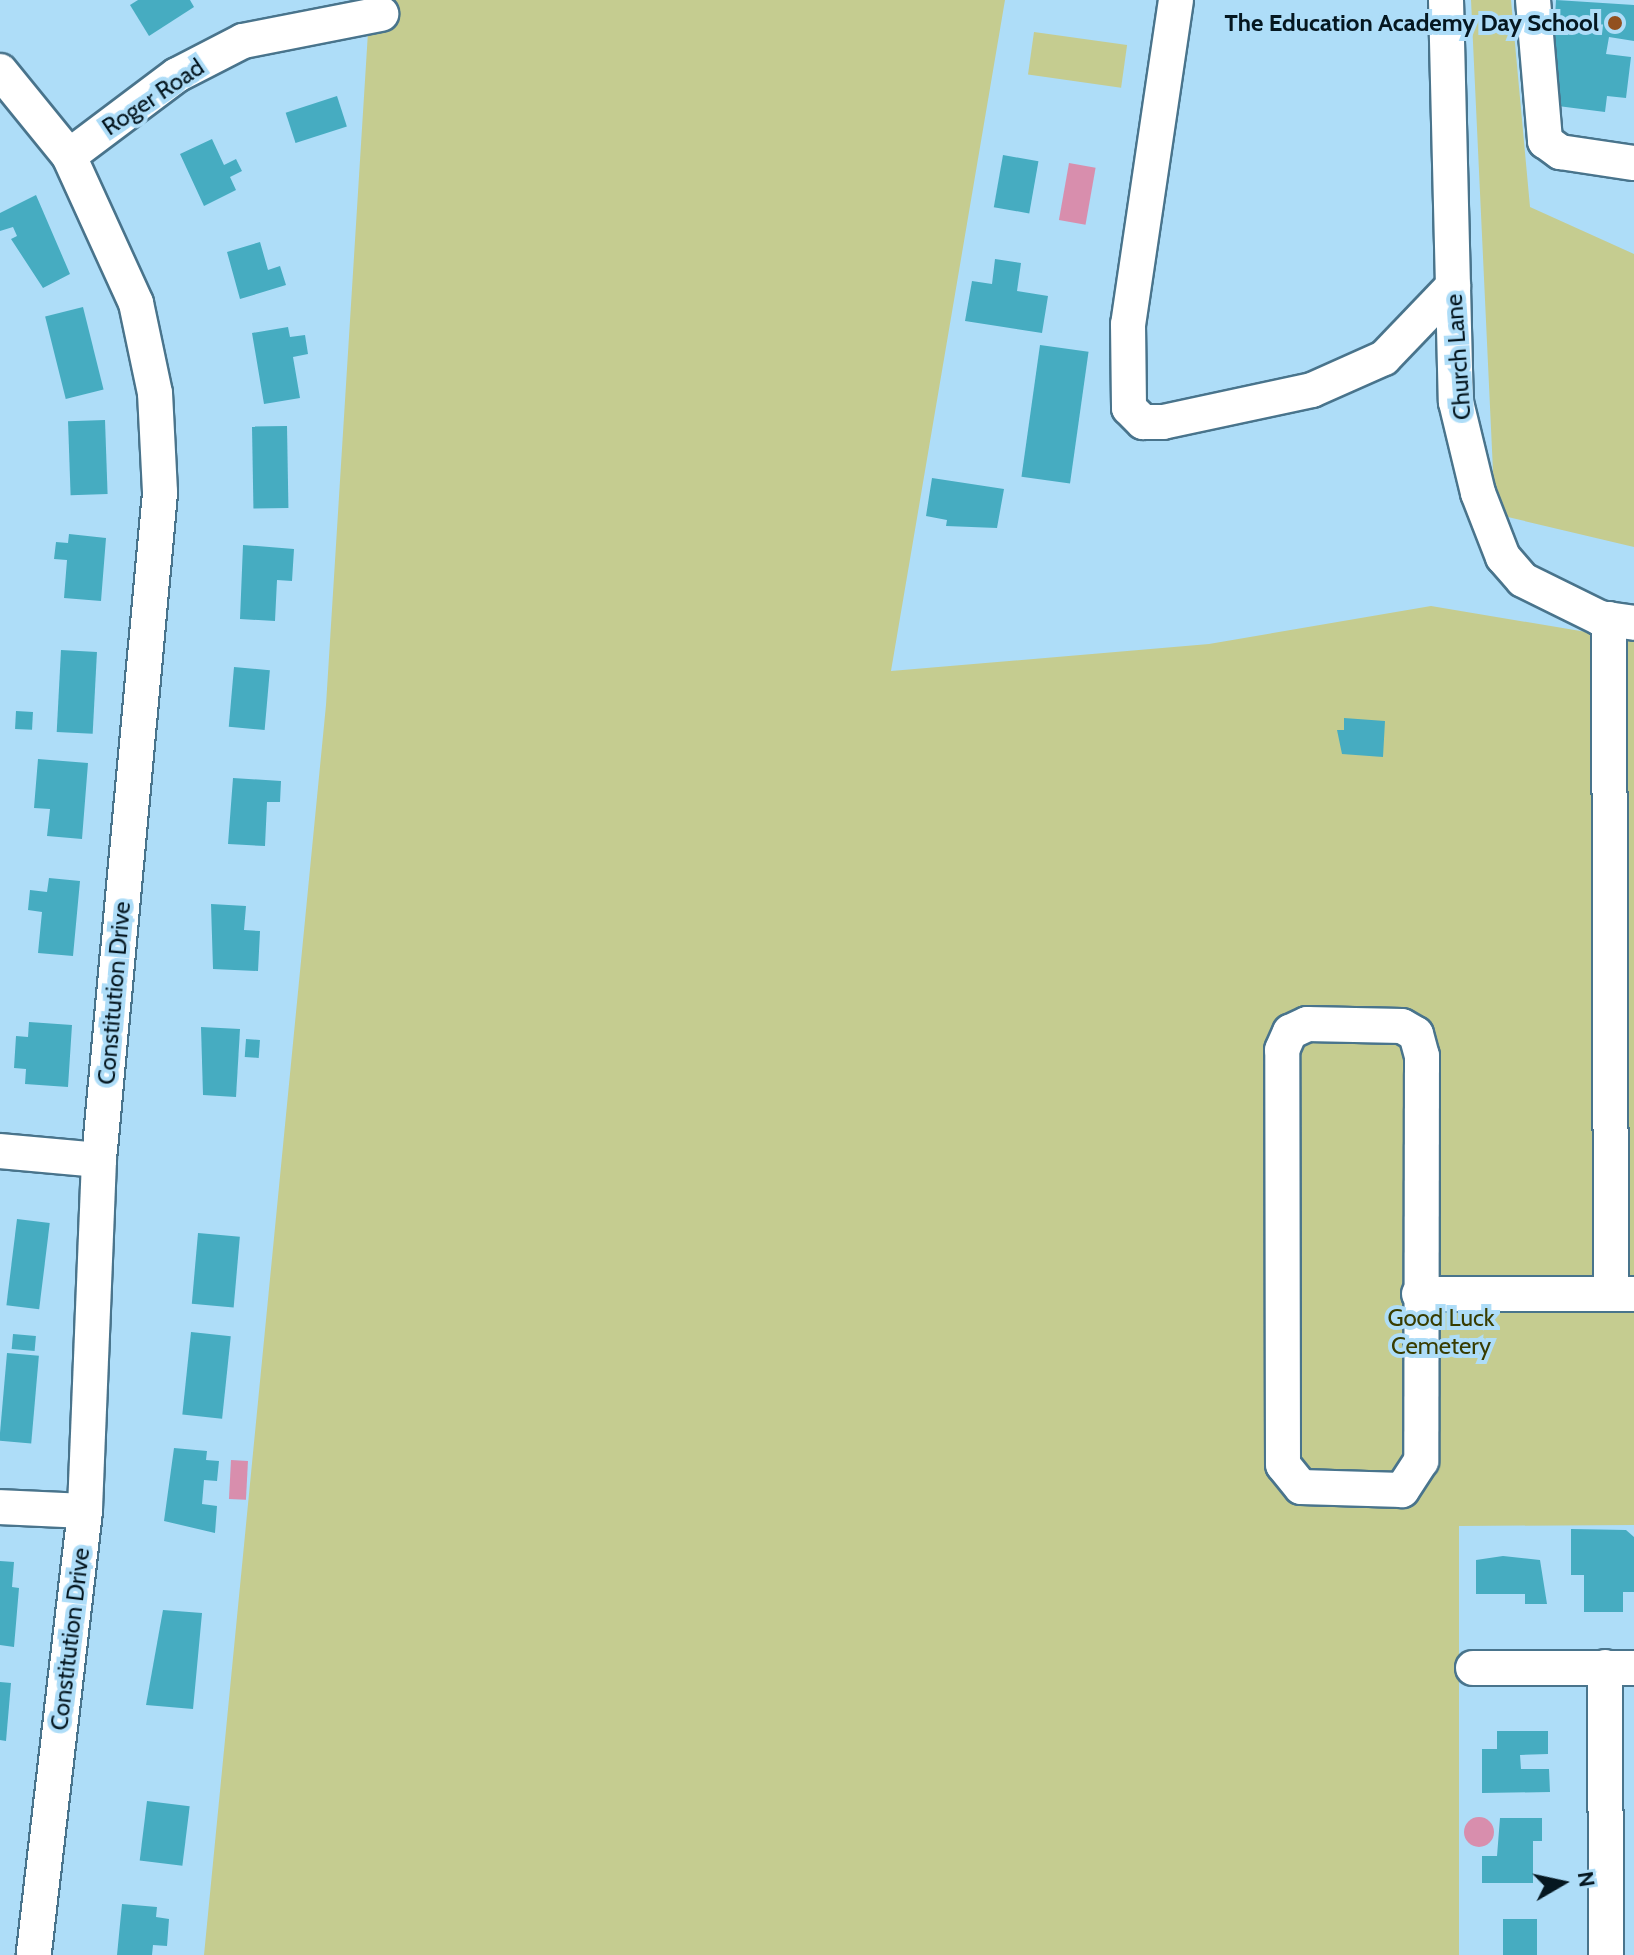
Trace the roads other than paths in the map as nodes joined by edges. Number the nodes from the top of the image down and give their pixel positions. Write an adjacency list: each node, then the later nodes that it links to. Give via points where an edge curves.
1 (1176, 0): 8 (street, via 1128,324 1123,397 1129,408 1143,422 1163,422 1312,390 1384,358)
2 (1446, 0): 8 (street, Church Lane)
3 (1533, 0): 7 (street, via 1545,141 1560,152)
4 (381, 14): 6 (street, Roger Road, via 243,41 177,75)
5 (0, 71): 6 (street, Constitution Drive)
6 (69, 156): 13 (street, Constitution Drive, via 136,303 155,393 160,493)
7 (1634, 163)
8 (1453, 286): 9 (street, Church Lane, via 1456,402 1490,533 1523,580)
9 (1622, 621): 10 (street)
10 (1622, 874): 11 (street)
11 (1621, 1021): 15 (street)
12 (0, 1151): 13 (street)
13 (99, 1160): 17 (street, Constitution Drive)
14 (1419, 1294): 14 (street, via 1421,1461 1414,1480 1402,1490 1301,1487 1283,1465 1282,1050 1290,1032 1307,1024 1402,1026 1416,1034 1422,1056); 15 (street)
15 (1623, 1294)
16 (0, 1507): 17 (street)
17 (85, 1511): 20 (street, Constitution Drive)
18 (1473, 1668): 19 (street)
19 (1619, 1668): 21 (street)
20 (34, 1955)
21 (1606, 1955)

